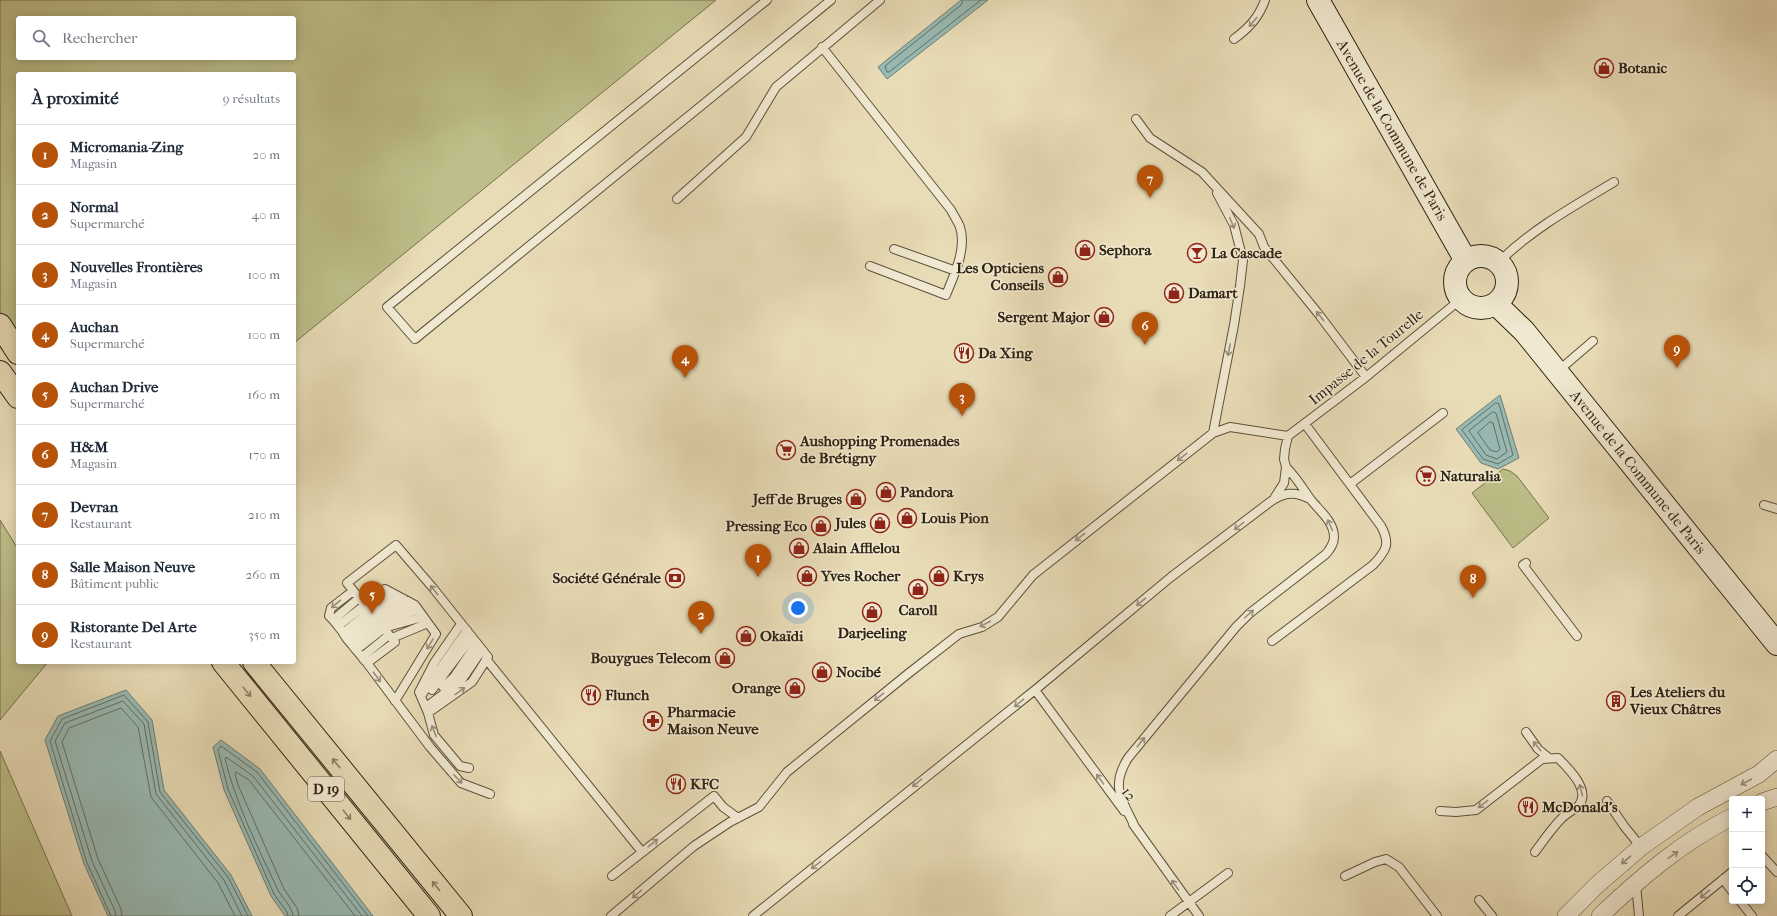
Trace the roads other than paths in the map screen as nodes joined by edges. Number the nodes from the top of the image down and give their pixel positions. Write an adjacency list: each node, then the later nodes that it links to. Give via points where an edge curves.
1 (767, 0): 2 (lane, via 387,307 415,339)
2 (831, 0)
3 (880, 0): 7 (lane)
4 (1265, 0): 6 (lane, one-way to 6, via 1260,13 1246,30)
5 (1318, 0): 13 (street, Avenue de la Commune de Paris)
6 (1234, 39)
7 (822, 46): 11 (lane, via 776,87 746,137); 16 (lane, via 951,210 960,228 962,244)
8 (1136, 119): 10 (lane, via 1150,138 1202,172)
9 (1614, 182): 14 (lane, via 1549,221)
10 (1215, 188): 24 (lane, one-way to 10, via 1264,247 1259,234); 28 (lane, one-way to 28, via 1234,224 1243,260)
11 (677, 199)
12 (894, 249): 16 (lane)
13 (1466, 261): 14 (street, via 1483,256); 17 (street, via 1459,268 1455,279)
14 (1499, 262): 18 (street, via 1505,272 1507,283 1504,295)
15 (870, 266): 16 (lane, via 946,295)
16 (956, 271)
17 (1461, 299): 18 (street, via 1468,305 1478,308 1488,308); 24 (lane, Impasse de la Tourelle)
18 (1496, 304): 22 (street, Avenue de la Commune de Paris, via 1524,331)
19 (0, 325): 21 (main road)
20 (1593, 341): 22 (lane)
21 (16, 350)
22 (1557, 371): 48 (street, Avenue de la Commune de Paris)
23 (0, 372): 25 (main road)
24 (1366, 377): 27 (lane, Impasse de la Tourelle)
25 (16, 394)
26 (1443, 412): 31 (lane, via 1393,445)
27 (1305, 424): 29 (lane, Impasse de la Tourelle); 31 (lane)
28 (1213, 433): 29 (lane, via 1230,427); 64 (lane, one-way to 64, via 1033,575 998,617 982,627 959,634 787,772 758,807)
29 (1288, 436): 30 (lane, via 1284,459)
30 (1286, 467): 32 (lane, via 1298,479); 33 (lane, via 1284,483)
31 (1350, 484): 45 (lane, via 1381,526 1387,537 1387,547 1373,565)
32 (1310, 498): 33 (lane, via 1292,492 1280,495); 66 (lane, one-way to 32, via 1120,794 1119,775 1128,758 1236,627 1250,613 1326,554 1332,546 1334,537 1329,521)
33 (1270, 502): 52 (lane, one-way to 52, via 1171,577)
34 (1764, 505): 35 (lane)
35 (1777, 509)
36 (1526, 563): 44 (lane, via 1523,565)
37 (353, 591): 41 (lane); 42 (lane, one-way to 37, via 396,545 347,583); 46 (lane, one-way to 46, via 331,608 329,616)
38 (404, 599): 39 (lane); 41 (lane); 41 (lane, via 385,589)
39 (412, 604): 40 (lane); 41 (lane)
40 (423, 617): 41 (lane); 41 (lane); 53 (lane, one-way to 53, via 436,634)
41 (378, 622): 46 (lane); 46 (lane); 46 (lane); 46 (lane)
42 (461, 624): 43 (lane); 54 (lane, via 418,692)
43 (467, 630): 47 (lane); 54 (lane)
44 (1577, 636)
45 (1272, 641)
46 (350, 642): 53 (lane, one-way to 53)
47 (477, 643): 49 (lane, via 488,657); 54 (lane); 54 (lane, via 460,681)
48 (1777, 644)
49 (486, 659): 54 (lane, one-way to 49, via 472,682); 68 (lane)
50 (225, 664): 83 (main road, D 19, one-way to 83)
51 (256, 664): 84 (main road, D 19, one-way to 51)
52 (1035, 690): 66 (lane, 12, one-way to 52); 86 (lane, one-way to 86)
53 (395, 701): 59 (lane, one-way to 59, via 461,784)
54 (424, 704): 58 (lane, one-way to 54, via 460,766 434,735)
55 (1526, 732): 56 (lane, one-way to 55, via 1538,749)
56 (1549, 758): 63 (lane, one-way to 63, via 1542,759 1476,810); 69 (lane, one-way to 56, via 1561,819 1579,804 1583,796 1581,786 1566,766 1558,758)
57 (1777, 759): 67 (street, one-way to 67, via 1759,774 1698,807)
58 (469, 768)
59 (490, 794)
60 (1777, 797): 62 (street)
61 (1607, 801): 67 (lane)
62 (1765, 801)
63 (1440, 811)
64 (738, 818): 68 (lane, one-way to 64, via 714,796 723,807); 85 (lane, one-way to 85, via 694,846)
65 (1729, 818): 77 (street, one-way to 65, via 1658,865)
66 (1135, 827): 80 (lane, 12, one-way to 66)
67 (1641, 847): 91 (street, one-way to 91)
68 (642, 852): 74 (lane)
69 (1535, 852)
70 (1765, 859): 71 (lane)
71 (1777, 872)
72 (1228, 873): 80 (lane)
73 (1729, 874): 76 (lane)
74 (612, 876)
75 (1345, 876): 89 (lane, via 1386,859 1399,867)
76 (1723, 879): 78 (lane); 82 (lane, one-way to 82)
77 (1636, 884): 92 (street); 93 (lane)
78 (1729, 887)
79 (1479, 900): 90 (lane)
80 (1188, 902): 87 (lane); 88 (lane, 12)
81 (1742, 904): 96 (lane)
82 (1686, 909): 94 (lane); 95 (lane)
83 (429, 916)
84 (461, 916)
85 (611, 916)
86 (753, 916)
87 (1170, 916)
88 (1198, 916)
89 (1437, 916)
90 (1492, 916)
91 (1566, 916)
92 (1600, 916)
93 (1639, 916)
94 (1678, 916)
95 (1692, 916)
96 (1752, 916)

